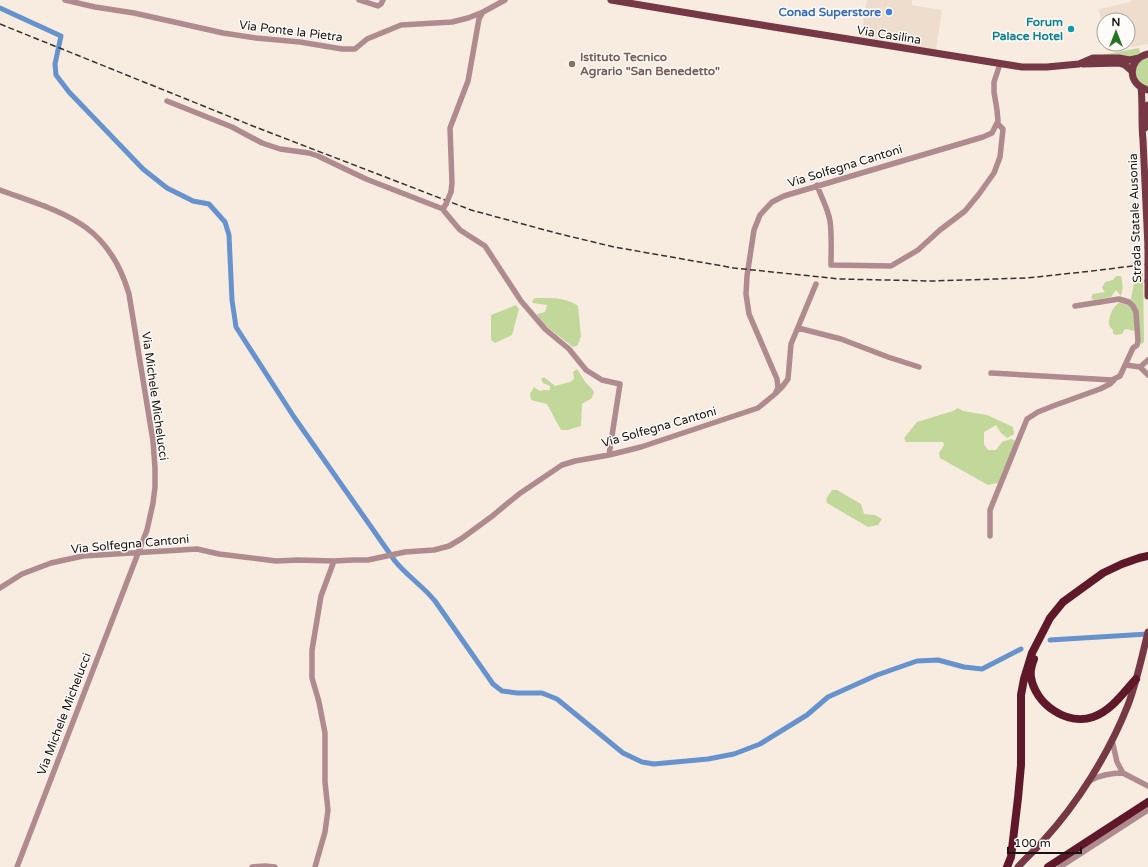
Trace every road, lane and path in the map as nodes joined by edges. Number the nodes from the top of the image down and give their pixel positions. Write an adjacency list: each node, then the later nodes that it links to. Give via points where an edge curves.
1 (65, 0): 6 (street, Via Ponte la Pietra, via 223,33 342,49 355,49 367,38 401,26 452,22)
2 (359, 0): 3 (street, via 378,6)
3 (382, 0)
4 (505, 0): 6 (street, Via Ponte la Pietra)
5 (611, 0): 9 (main road, Via Casilina)
6 (483, 12): 19 (street, bridge, via 479,20 468,81 450,128 452,183)
7 (1148, 54): 8 (main road)
8 (1139, 58): 10 (main road, Via Casilina, via 1093,58); 11 (main road)
9 (1000, 64): 10 (main road, Via Casilina, via 1026,67); 15 (street, via 994,82)
10 (1079, 64): 11 (main road, via 1119,63)
11 (1132, 72): 12 (main road, via 1134,81)
12 (1144, 89): 16 (main road, Strada Statale Ausonia, via 1141,122)
13 (167, 101): 19 (street, via 232,127 262,143 318,156 366,179)
14 (1148, 105): 16 (main road, Strada Statale Ausonia)
15 (997, 123): 17 (street, Via Solfegna Cantoni, via 992,133 982,137); 17 (street, via 1003,129 1000,157 994,173 979,194 965,211 918,250 892,266 831,265 830,222)
16 (1143, 140): 20 (main road, Strada Statale Ausonia)
17 (817, 185): 32 (street, Via Solfegna Cantoni, via 772,202 760,215 754,230 746,294 750,314)
18 (0, 190): 38 (street, Via Michele Michelucci, via 70,217 89,229 105,245 125,281 153,441 155,468 153,503 147,530)
19 (445, 206): 36 (street, via 460,230 485,246 521,301 546,329 569,349 586,370 602,380 620,384)
20 (1148, 247): 21 (main road, Strada Statale Ausonia, bridge)
21 (1148, 281): 23 (main road, Strada Statale Ausonia)
22 (816, 284): 25 (street)
23 (1148, 296)
24 (1076, 306): 27 (street, via 1119,299 1134,306 1138,341)
25 (798, 328): 28 (street, via 841,339); 30 (street, via 791,344)
26 (1148, 360): 29 (street)
27 (1126, 365): 29 (street); 34 (street, via 1120,376)
28 (919, 367)
29 (1140, 367): 33 (street)
30 (789, 373): 32 (street); 35 (street, via 788,379)
31 (991, 373): 34 (street)
32 (776, 375): 35 (street, Via Solfegna Cantoni, via 778,388)
33 (1148, 375)
34 (1115, 379): 37 (street, via 1100,389 1038,412 1027,419 990,510)
35 (775, 394): 36 (street, Via Solfegna Cantoni, via 758,408)
36 (609, 455): 40 (street, Via Solfegna Cantoni, via 562,465 449,546 368,560)
37 (990, 536)
38 (138, 553): 40 (street, Via Solfegna Cantoni, via 197,549 276,562); 41 (street, Via Solfegna Cantoni, via 83,556 51,563 22,574); 51 (street, Via Michele Michelucci)
39 (1148, 556): 43 (highway, via 1103,573 1063,602 1050,618)
40 (334, 561): 54 (street, via 321,596 312,650 312,678 325,733 328,810)
41 (0, 588)
42 (1147, 634): 44 (main road)
43 (1036, 646): 44 (highway, via 1031,676 1034,687 1049,707 1074,719 1086,718 1109,708); 55 (highway, via 1026,668 1021,695 1021,765 1011,857)
44 (1136, 679): 45 (main road)
45 (1112, 739): 46 (street); 47 (main road)
46 (1123, 773): 47 (street, via 1112,773); 48 (street)
47 (1088, 782): 56 (main road, via 1043,842)
48 (1148, 786)
49 (1148, 802): 57 (highway)
50 (1148, 810): 58 (street)
51 (17, 867)
52 (252, 867): 53 (street)
53 (276, 867)
54 (315, 867)
55 (1007, 867)
56 (1018, 867)
57 (1048, 867)
58 (1060, 867)

